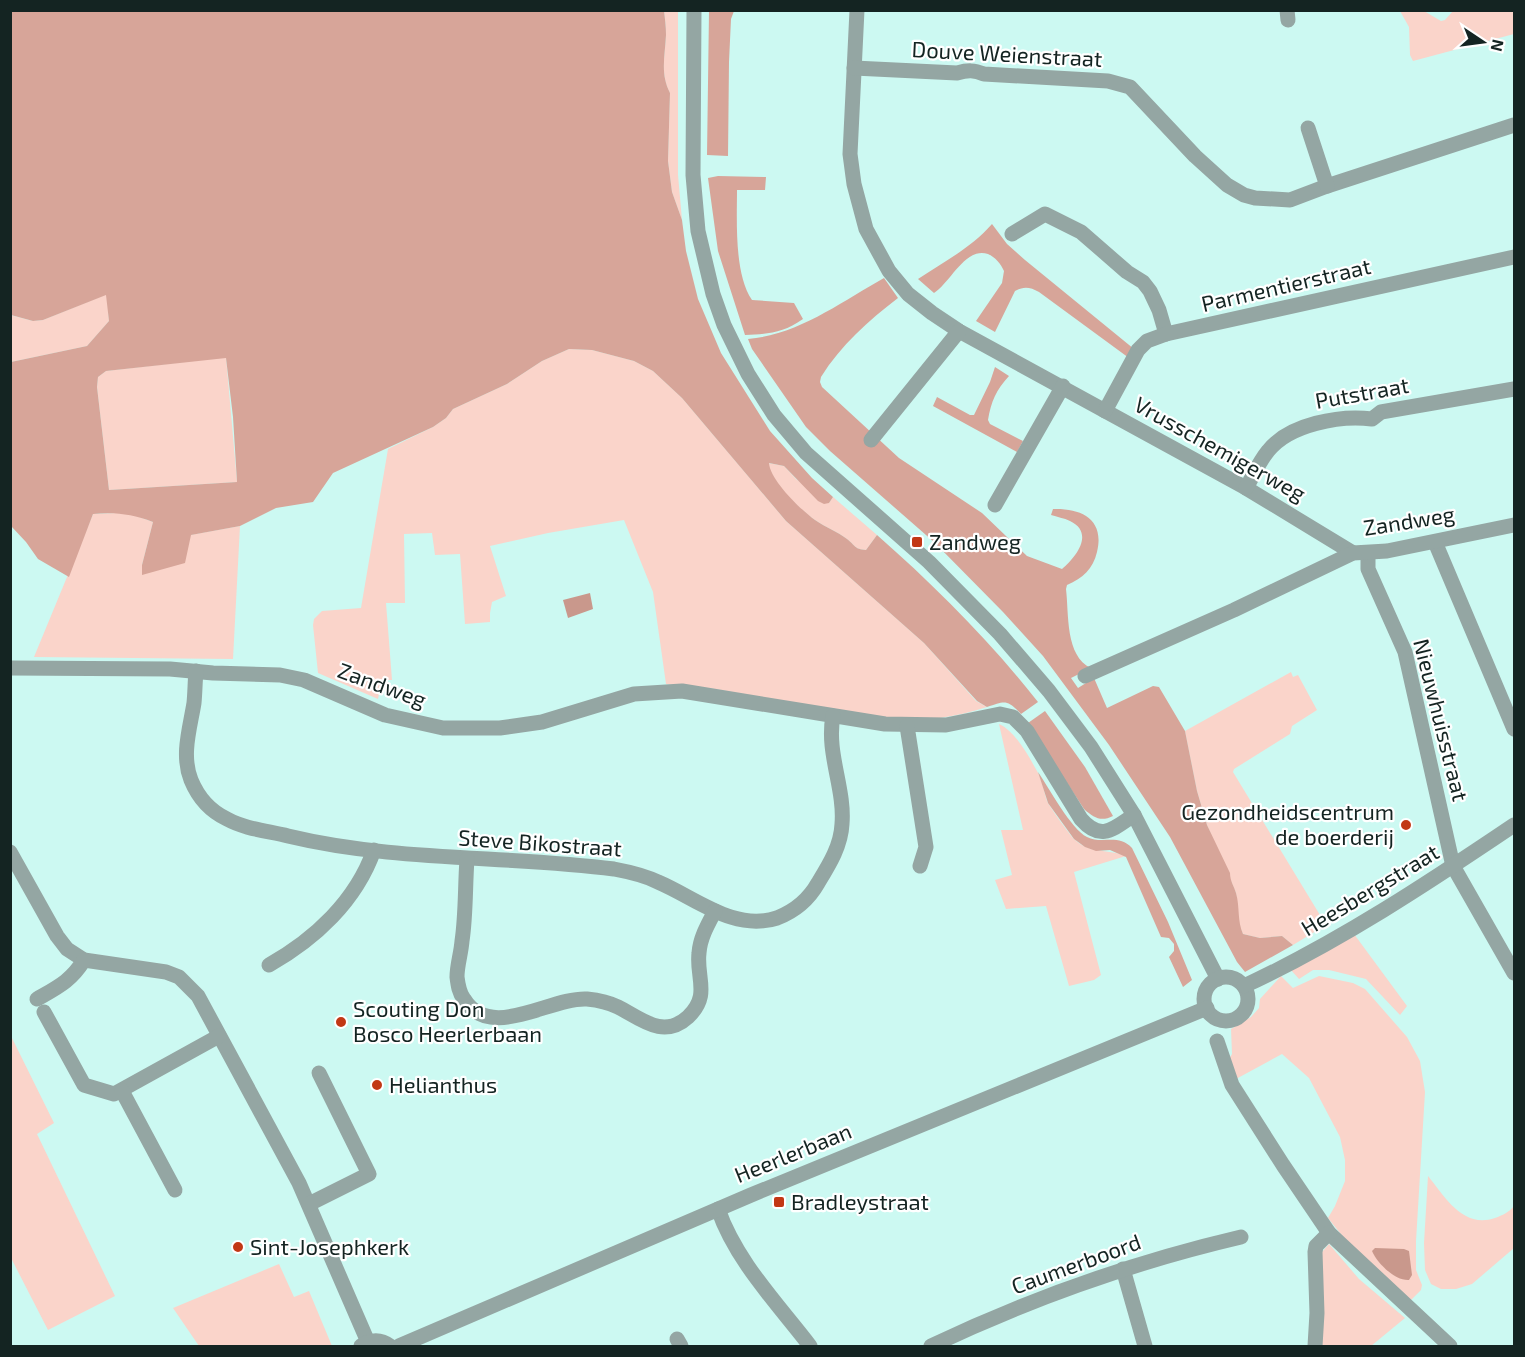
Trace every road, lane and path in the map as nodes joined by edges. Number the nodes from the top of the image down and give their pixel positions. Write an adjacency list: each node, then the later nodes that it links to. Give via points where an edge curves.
1 (694, 10): 26 (street, via 695,212 713,294 744,367 774,415 806,453 929,562 1000,634 1091,747)
2 (857, 10): 3 (street, Vrusschemigerweg)
3 (854, 68): 6 (street, Douve Weienstraat, via 957,73 976,70 984,74 1121,84 1130,87 1227,185 1244,195 1290,200); 9 (street, Vrusschemigerweg, via 850,154 866,229 889,271 908,294)
4 (1515, 125): 6 (street, Douve Weienstraat)
5 (1308, 128): 6 (street)
6 (1327, 186)
7 (1012, 234): 10 (street, via 1045,214 1081,232 1143,282 1159,310)
8 (1515, 257): 10 (street, Parmentierstraat)
9 (959, 331): 11 (street, Vrusschemigerweg); 14 (street)
10 (1166, 334): 13 (street, Parmentierstraat, via 1147,341 1138,350)
11 (1063, 386): 13 (street, Vrusschemigerweg); 16 (street)
12 (1515, 389): 15 (street, Putstraat, via 1382,412 1372,419 1358,417 1318,423 1292,431 1268,450)
13 (1105, 411): 15 (street, Vrusschemigerweg)
14 (871, 440)
15 (1246, 488): 19 (street, Vrusschemigerweg)
16 (995, 505)
17 (1515, 525): 18 (street, Zandweg)
18 (1435, 542): 19 (street, Zandweg); 25 (street)
19 (1361, 553): 22 (street, Zandweg); 32 (street, Nieuwhuisstraat, via 1405,652)
20 (10, 668): 21 (street, Zandweg)
21 (196, 671): 23 (street, Zandweg, via 292,677 385,715 443,728 491,729 542,722 634,694 682,691); 28 (street, Steve Bikostraat, via 186,759 191,779 207,805 217,814 243,825 308,841)
22 (1085, 676)
23 (833, 716): 24 (street, Zandweg); 33 (street, Steve Bikostraat, via 831,742 843,810 842,829 837,848 813,892 797,908 769,921 746,921)
24 (907, 726): 26 (street, Zandweg, via 946,725 1000,714 1012,717 1027,731 1089,827 1107,832); 31 (street, via 926,847)
25 (1515, 729)
26 (1134, 815): 37 (street)
27 (1515, 825): 32 (street, Heesbergstraat)
28 (374, 850): 30 (street, Steve Bikostraat); 35 (street, via 367,870 342,906 301,944)
29 (10, 852): 34 (street, via 57,936 67,950)
30 (467, 859): 33 (street, Steve Bikostraat, via 634,873); 33 (street, via 459,989 474,1011 492,1018 586,999 611,1004 650,1025 678,1024 690,1016 699,1002 699,952)
31 (920, 866)
32 (1453, 866): 36 (street, Nieuwhuisstraat); 38 (street, Heesbergstraat, via 1285,968)
33 (715, 911)
34 (84, 960): 40 (street, via 180,977 198,996); 43 (street, via 76,973 41,1005 84,1085 114,1095)
35 (269, 964)
36 (1515, 973)
37 (1218, 979): 38 (street, via 1232,978); 39 (street, via 1206,991)
38 (1244, 986): 39 (street, via 1248,997 1241,1015 1228,1020 1216,1018)
39 (1207, 1008): 46 (street, Heerlerbaan)
40 (219, 1036): 43 (street); 45 (street)
41 (1217, 1041): 47 (street, via 1232,1085)
42 (319, 1073): 45 (street, via 369,1174)
43 (122, 1090): 44 (street)
44 (175, 1190)
45 (309, 1204): 50 (street)
46 (717, 1209): 52 (street, Heerlerbaan); 53 (street, via 737,1253)
47 (1329, 1233): 56 (street, via 1315,1252); 57 (street)
48 (1241, 1238): 49 (street, Caumerboord)
49 (1123, 1269): 54 (street, Caumerboord, via 1040,1299); 55 (street)
50 (364, 1344): 51 (street, via 381,1341)
51 (390, 1347)
52 (399, 1347)
53 (810, 1347)
54 (931, 1347)
55 (1145, 1347)
56 (1315, 1347)
57 (1450, 1347)

